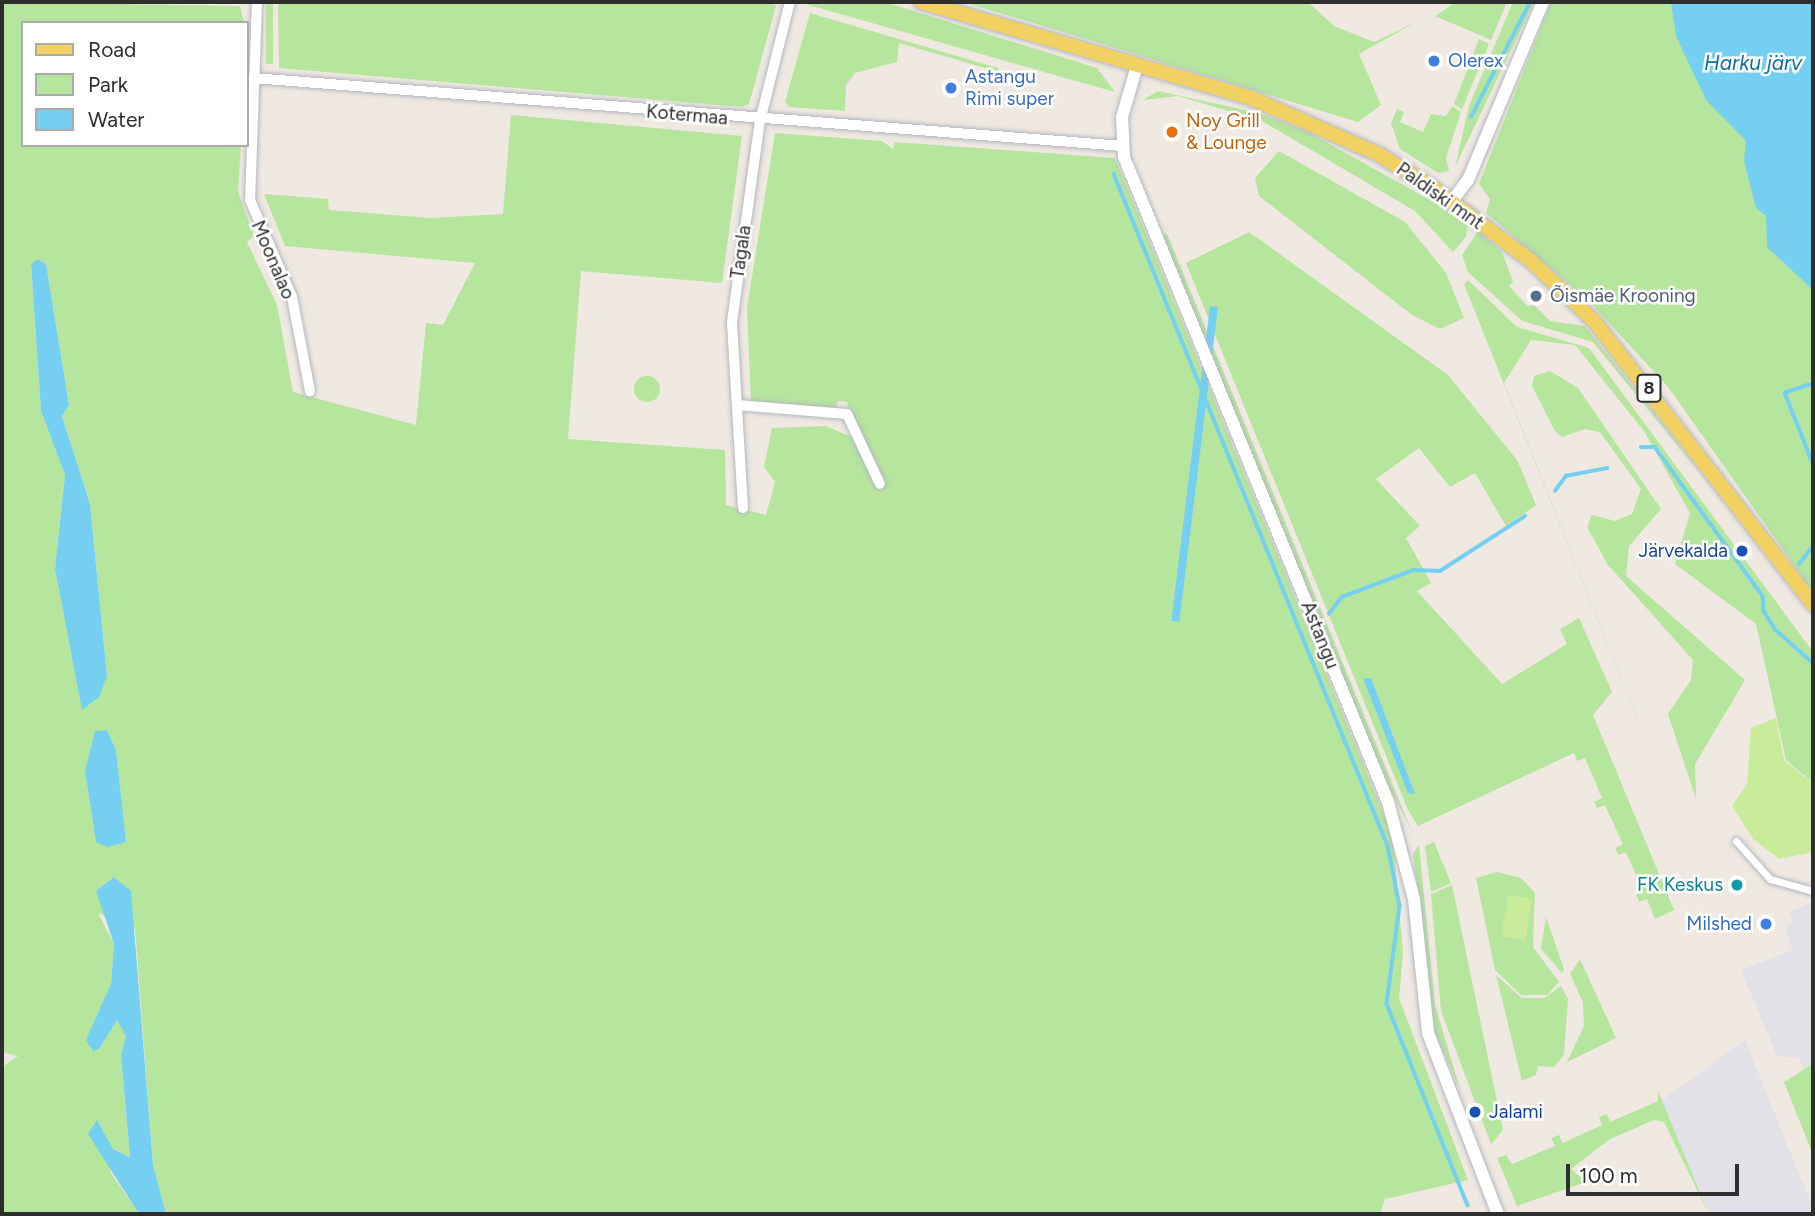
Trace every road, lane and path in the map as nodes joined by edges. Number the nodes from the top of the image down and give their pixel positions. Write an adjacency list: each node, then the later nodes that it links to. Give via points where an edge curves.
1 (257, 2): 6 (street, Moonalao)
2 (790, 2): 7 (street, Tagala)
3 (921, 2): 5 (main road, Paldiski mnt / 8)
4 (1543, 2): 9 (street, via 1468,180)
5 (1138, 66): 8 (street, Astangu, via 1122,117); 9 (main road, Paldiski mnt / 8, via 1312,122 1380,155)
6 (253, 78): 7 (street, Kotermaa); 10 (street, Moonalao, via 250,200 292,298)
7 (760, 121): 8 (street, Kotermaa); 11 (street, Tagala, via 732,322)
8 (1122, 146): 17 (street, Astangu, via 1388,802 1414,899 1428,1033)
9 (1452, 201): 14 (main road, Paldiski mnt / 8, via 1530,260 1594,321)
10 (310, 391)
11 (737, 405): 12 (street, via 847,414); 13 (street, Tagala)
12 (880, 484)
13 (743, 508)
14 (1813, 604)
15 (1736, 841): 16 (street, via 1770,879)
16 (1813, 891)
17 (1498, 1214)

